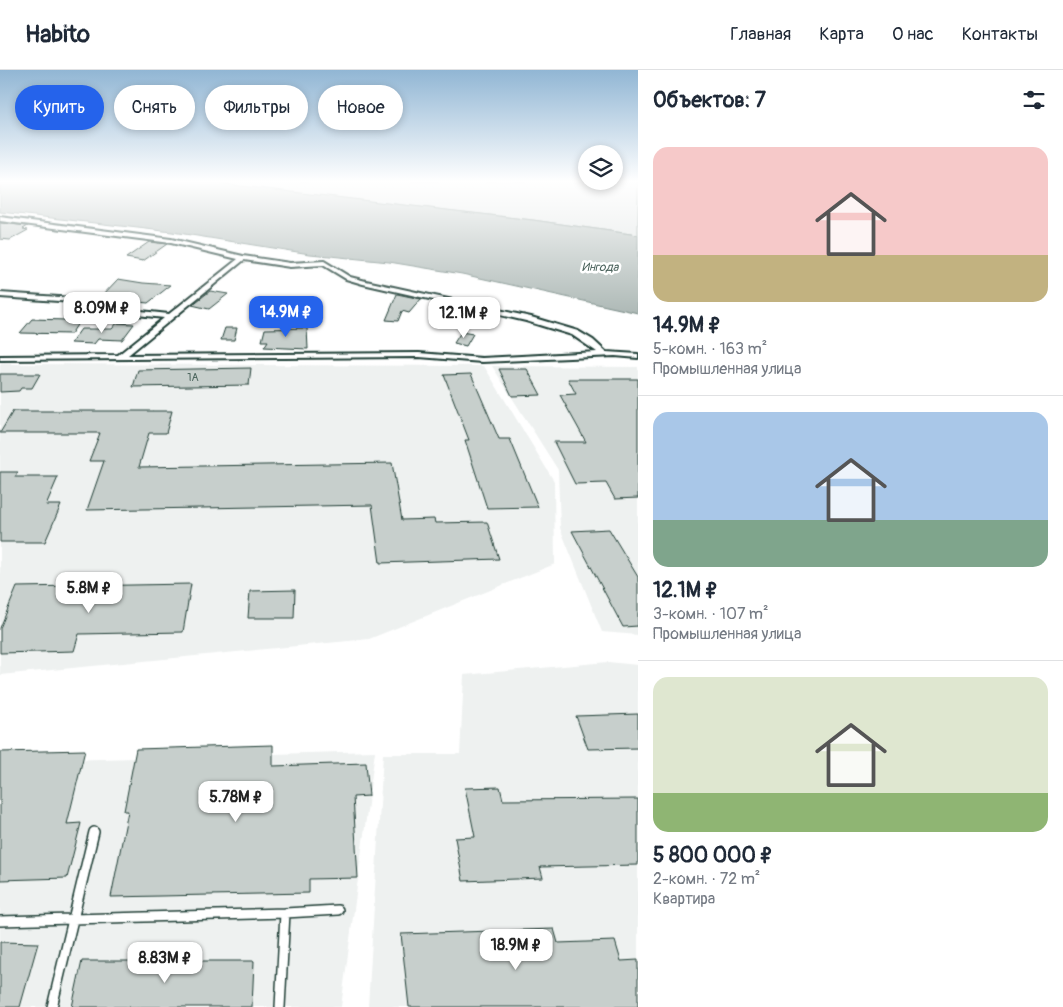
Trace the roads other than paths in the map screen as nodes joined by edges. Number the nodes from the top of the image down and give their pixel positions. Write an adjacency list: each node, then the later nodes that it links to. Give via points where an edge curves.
1 (45, 225): 2 (street, via 171,241)
2 (243, 258): 4 (street); 5 (street, via 290,265 324,263 348,278 365,283 528,319 575,333)
3 (0, 295): 4 (street, via 118,302 140,313)
4 (169, 316): 7 (street)
5 (605, 355): 6 (street); 7 (street, via 482,360 420,355)
6 (638, 356)
7 (120, 357): 8 (street)
8 (0, 358)
9 (94, 832): 12 (lane)
10 (338, 910): 11 (lane)
11 (285, 913): 12 (lane); 15 (lane)
12 (74, 918): 13 (lane); 14 (lane)
13 (0, 920)
14 (52, 1007)
15 (280, 1007)

